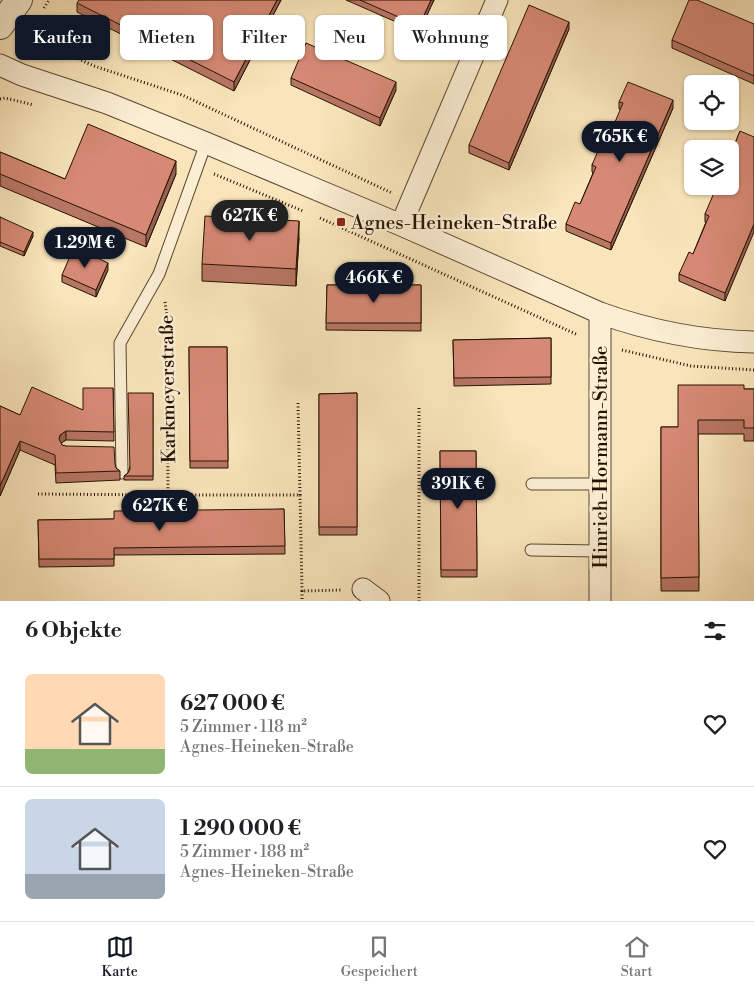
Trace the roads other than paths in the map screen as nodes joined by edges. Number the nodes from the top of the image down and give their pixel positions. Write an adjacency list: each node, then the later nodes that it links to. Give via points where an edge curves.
1 (497, 0): 4 (street)
2 (0, 65): 3 (street)
3 (206, 143): 4 (street); 7 (lane, via 159,274 120,343 117,449)
4 (401, 225): 5 (street)
5 (600, 314): 6 (street, via 663,332 727,342); 9 (street, Hinrich-Hormann-Straße)
6 (754, 342)
7 (122, 473)
8 (532, 484): 9 (lane)
9 (600, 484): 11 (street, Hinrich-Hormann-Straße)
10 (531, 550): 11 (lane)
11 (600, 551): 12 (street, Hinrich-Hormann-Straße)
12 (600, 601)

